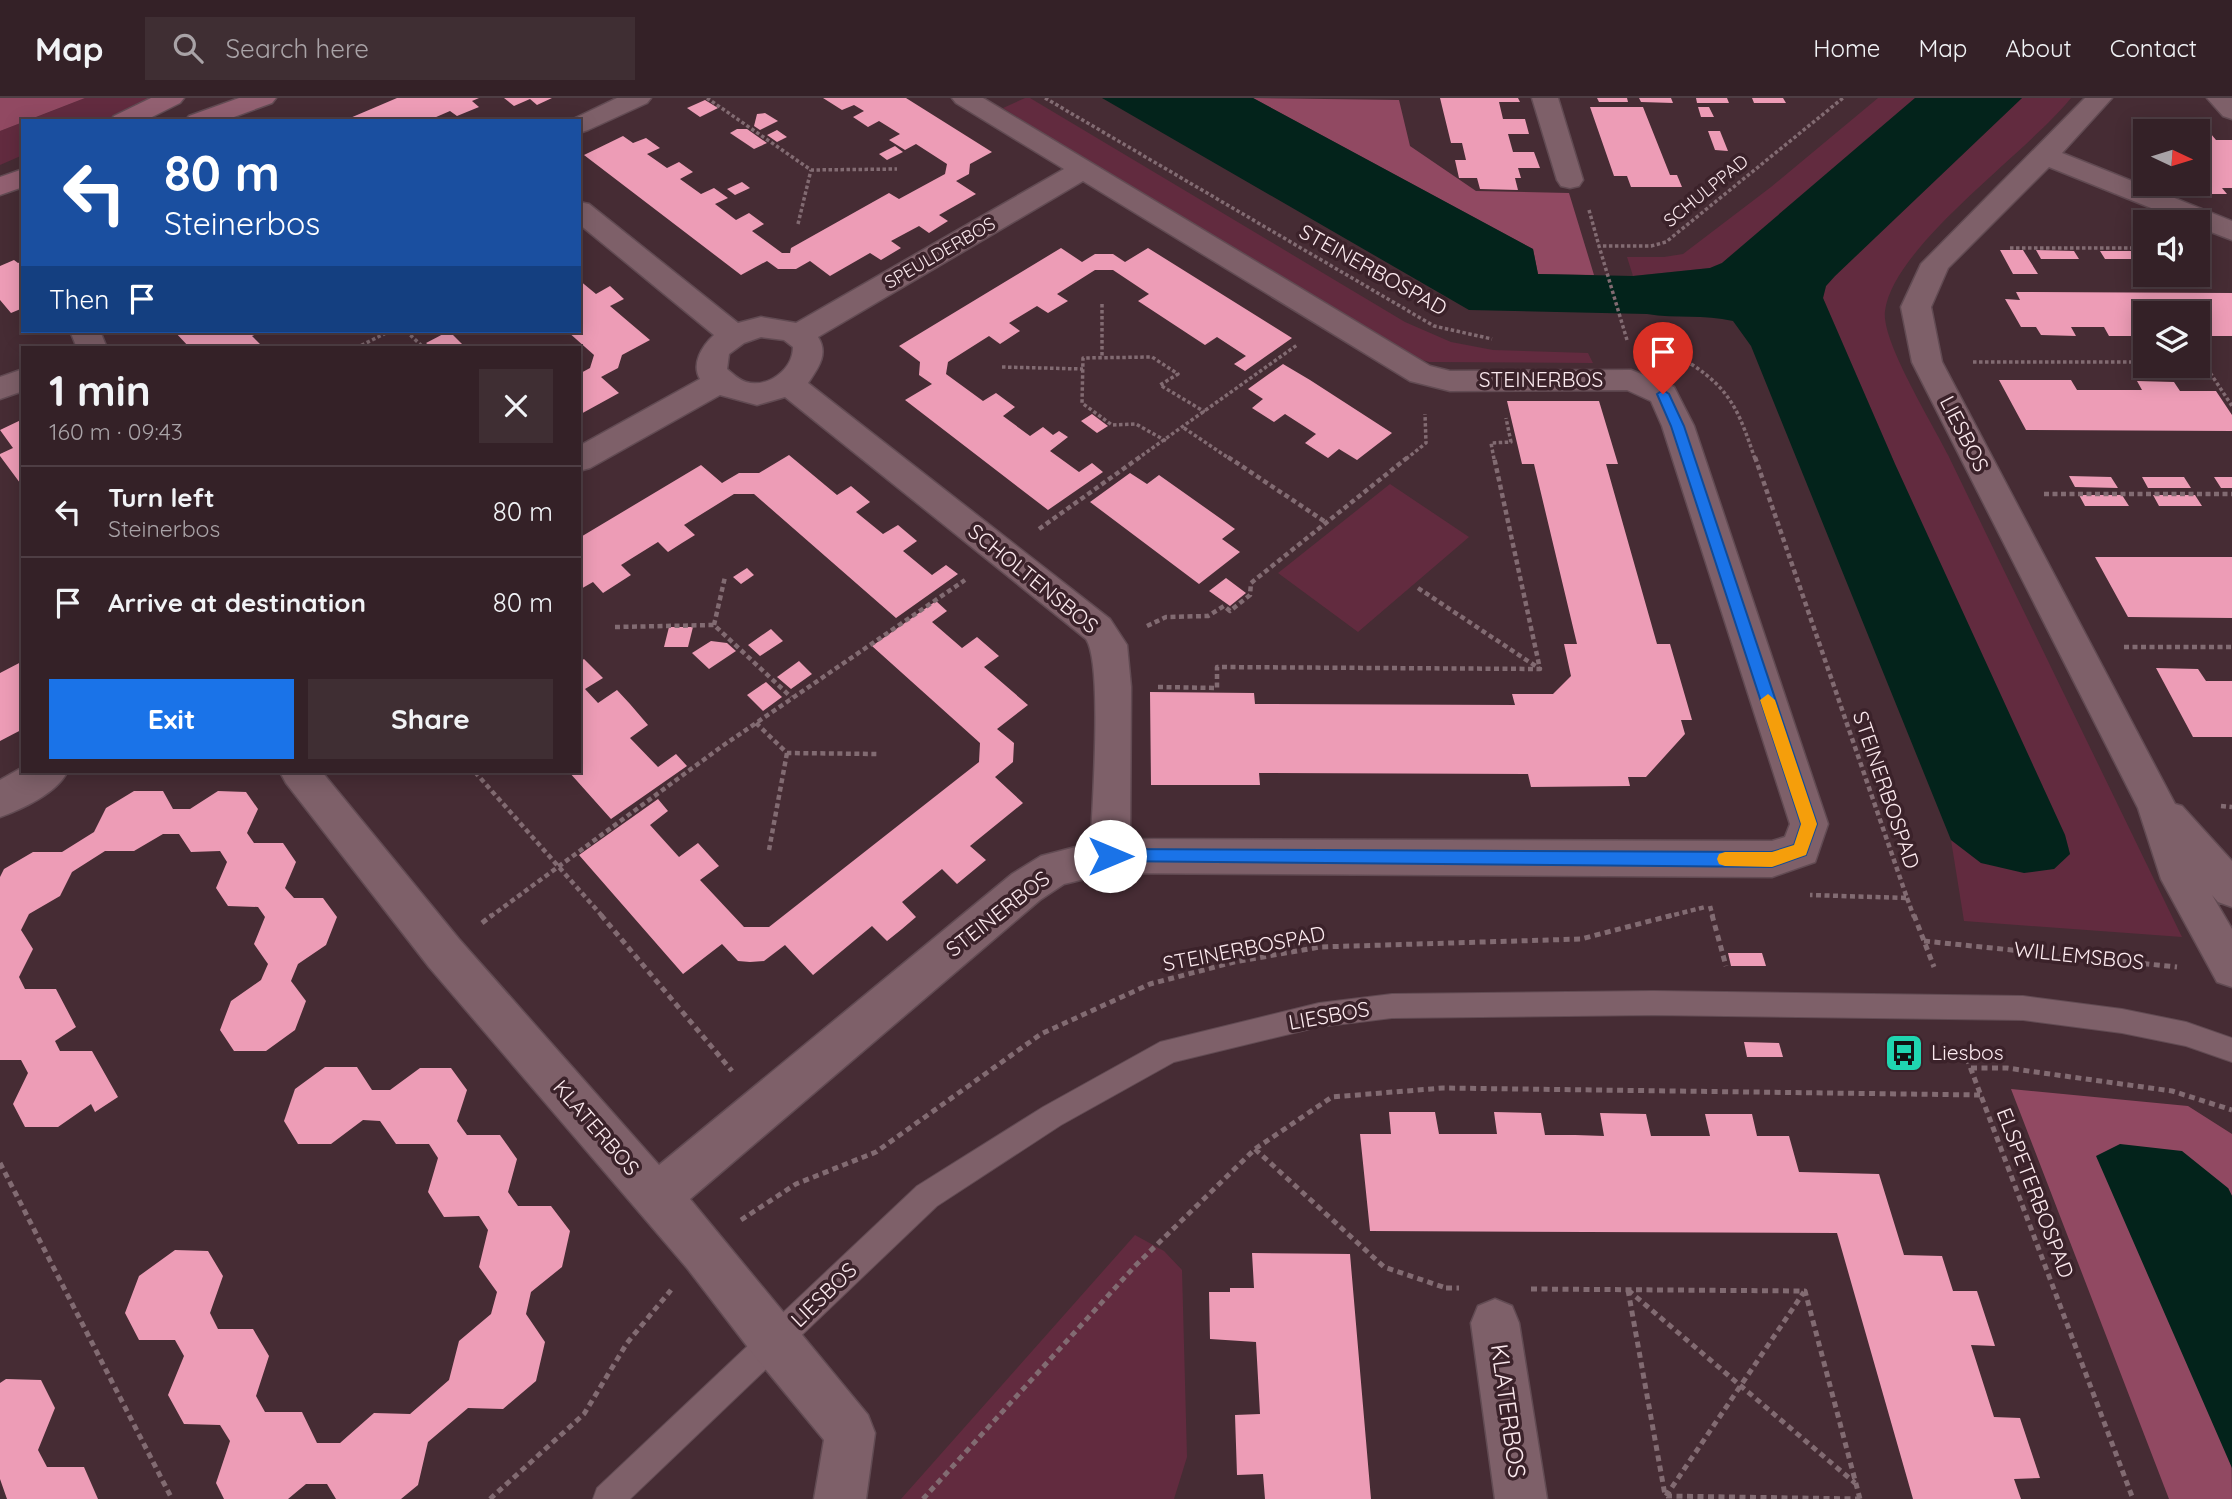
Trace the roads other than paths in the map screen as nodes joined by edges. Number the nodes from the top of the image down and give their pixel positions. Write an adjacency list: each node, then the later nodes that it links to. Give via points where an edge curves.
1 (171, 98): 10 (main road)
2 (180, 98): 11 (main road, via 176,102 181,109)
3 (262, 98): 11 (main road)
4 (638, 98): 12 (street)
5 (965, 98): 15 (street, STEINERBOS)
6 (1545, 98): 18 (street)
7 (2099, 98): 13 (street, LIESBOS)
8 (2220, 98): 9 (street)
9 (2232, 111)
10 (127, 119)
11 (205, 119)
12 (581, 124)
13 (2045, 156): 21 (street); 32 (street, LIESBOS, via 1935,264 1916,307 1927,362)
14 (21, 167): 16 (main road)
15 (1082, 170): 23 (street, SPEULDERBOS); 33 (street, STEINERBOS, via 1431,379 1631,380 1663,394 1678,426 1809,824 1801,850 1772,859)
16 (0, 174)
17 (21, 178): 19 (main road)
18 (1570, 180)
19 (0, 187)
20 (581, 212): 22 (street)
21 (2232, 231)
22 (733, 335): 23 (street, via 774,327); 25 (street, via 710,363)
23 (798, 335): 26 (street, via 810,354 808,365)
24 (21, 380): 27 (street)
25 (719, 382): 26 (street, via 751,393); 28 (street)
26 (789, 384): 33 (street, SCHOLTENSBOS, via 1098,629 1109,645 1113,687)
27 (0, 389)
28 (581, 459)
29 (46, 773): 31 (street)
30 (300, 773): 37 (street, KLATERBOS, via 444,953)
31 (0, 800)
32 (2157, 806): 34 (street, LIESBOS); 35 (street, LIESBOS, via 2181,879)
33 (1110, 856): 37 (street, STEINERBOS, via 1055,868 1027,887)
34 (2232, 890)
35 (2227, 961)
36 (2232, 1050): 39 (lane, LIESBOS, via 2186,1034 2122,1021 2023,1008 1946,1005 1392,1006 1319,1015 1169,1051 1052,1116 928,1196)
37 (657, 1197): 39 (street, KLATERBOS)
38 (1495, 1300): 42 (street, KLATERBOS)
39 (774, 1342): 40 (lane); 41 (street, KLATERBOS, via 850,1433)
40 (608, 1499)
41 (840, 1499)
42 (1521, 1499)

